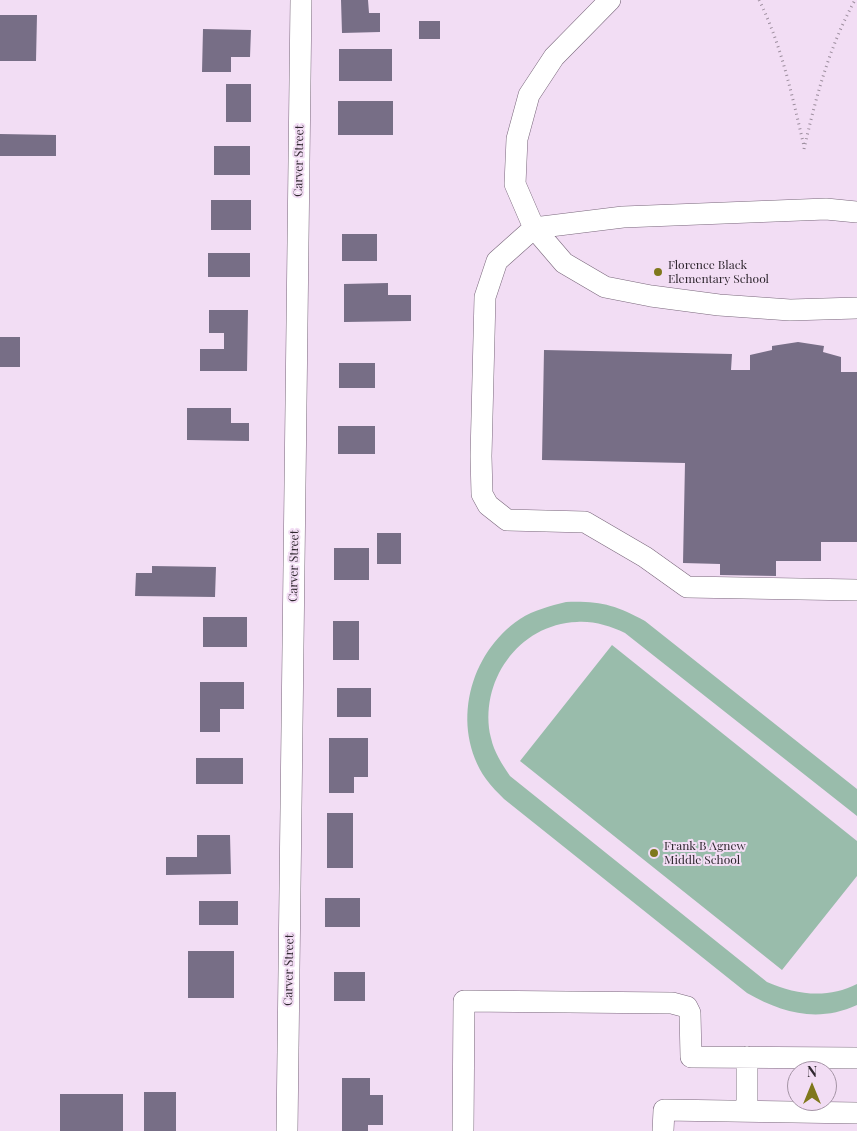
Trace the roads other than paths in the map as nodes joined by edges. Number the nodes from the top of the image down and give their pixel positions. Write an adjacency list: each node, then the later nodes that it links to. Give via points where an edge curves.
1 (301, 0): 11 (street, Carver Street)
2 (610, 0): 4 (street, via 554,57 528,95 516,139 515,184)
3 (857, 212): 4 (street, via 826,209 623,217)
4 (534, 228): 5 (street, via 564,263 605,287 719,306 790,310); 6 (street, via 497,261 485,297 480,456 482,494 488,506 507,520 585,522 688,587)
5 (857, 308)
6 (857, 590)
7 (747, 1057): 8 (street); 9 (street); 12 (street, via 691,1057 690,1013 681,1004 464,1001)
8 (857, 1058)
9 (747, 1111): 10 (street); 13 (street, via 664,1110)
10 (857, 1113)
11 (287, 1131)
12 (463, 1131)
13 (663, 1131)

